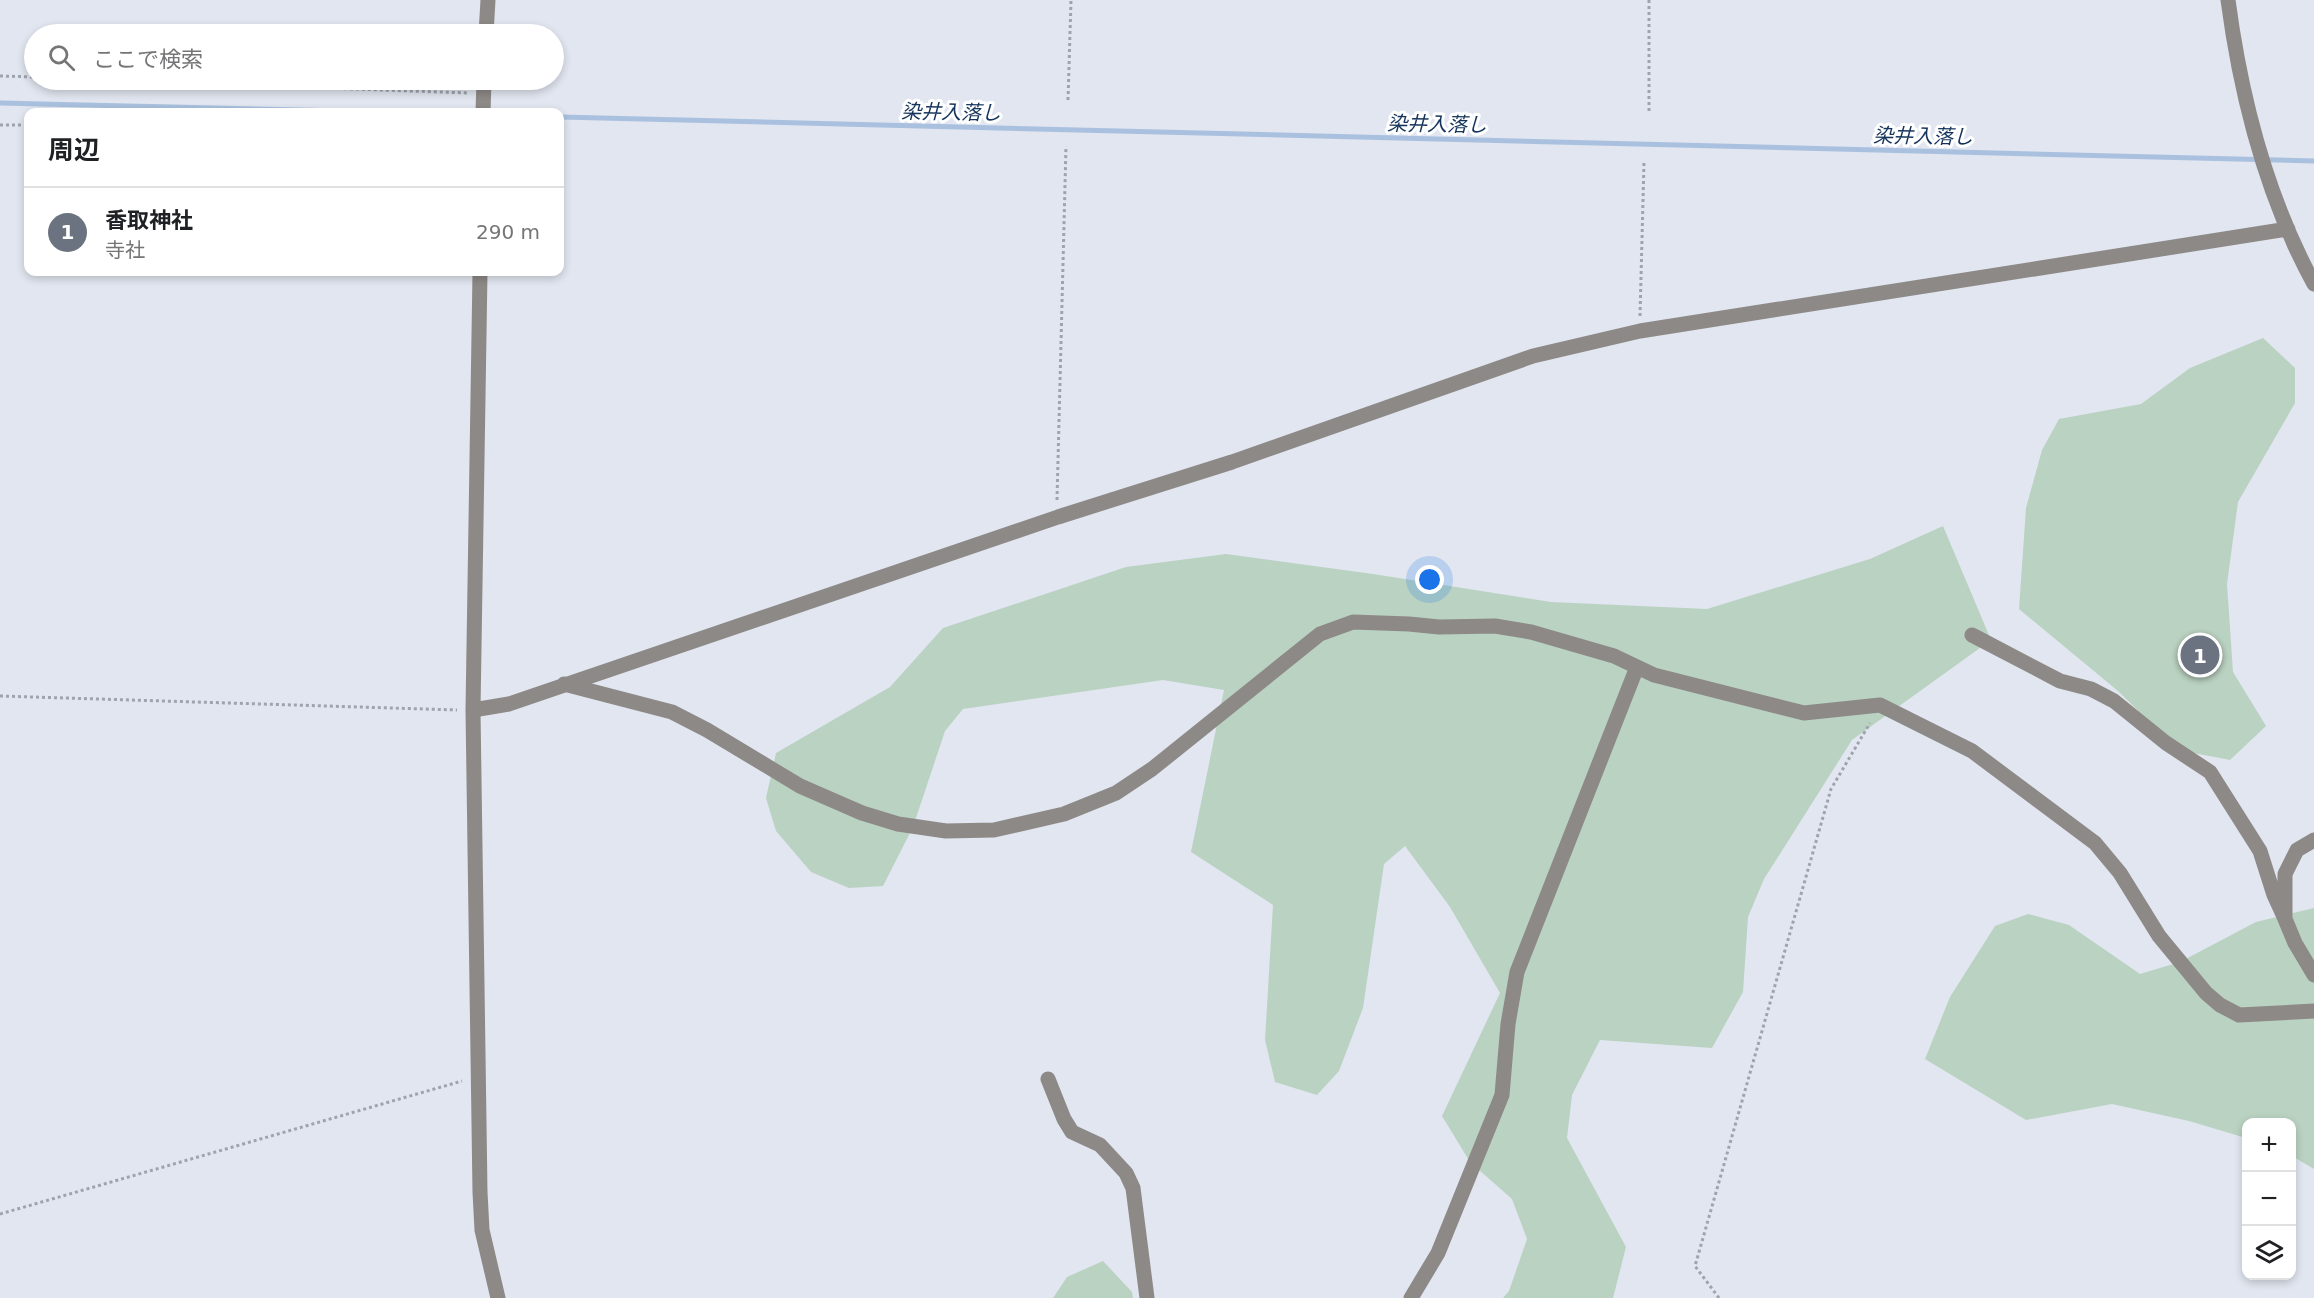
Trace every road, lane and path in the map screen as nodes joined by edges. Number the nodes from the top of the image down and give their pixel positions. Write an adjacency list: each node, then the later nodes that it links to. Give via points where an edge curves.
1 (488, 0): 5 (street)
2 (1071, 0): 9 (path)
3 (1649, 0): 11 (path)
4 (2228, 0): 16 (street, via 2245,102 2267,177)
5 (487, 24)
6 (0, 76): 7 (path)
7 (24, 77)
8 (483, 90): 10 (street)
9 (1068, 100)
10 (483, 108)
11 (1649, 112)
12 (0, 125): 13 (path)
13 (24, 125)
14 (1066, 146): 20 (path)
15 (1644, 162): 19 (path)
16 (2288, 229): 18 (street); 19 (street)
17 (480, 276): 26 (street)
18 (2314, 284)
19 (1640, 331): 20 (street, via 1533,356 1232,462)
20 (1058, 517): 23 (street)
21 (1972, 635): 28 (street, via 2060,681 2091,689 2114,701 2210,772 2260,851)
22 (1637, 667): 23 (street, via 1614,656 1531,632 1495,626 1353,622 1320,634 1152,769 1116,793 1064,814 1004,827 946,831 898,824 862,813 801,786 672,712); 25 (street, via 1654,675 1804,713); 36 (street, via 1517,972 1502,1095 1438,1253)
23 (564, 684): 26 (street, via 509,704)
24 (0, 696): 26 (path)
25 (1880, 705): 30 (street, via 1972,751 2095,843 2120,873 2159,936 2220,1005 2239,1015); 37 (path, via 1831,789 1695,1266)
26 (473, 710): 31 (street)
27 (2314, 840): 28 (street, via 2297,850 2285,874)
28 (2285, 919): 29 (street)
29 (2314, 975)
30 (2314, 1011)
31 (479, 1076): 33 (path); 34 (street, via 482,1230)
32 (1048, 1078): 35 (street, via 1072,1132 1100,1144 1126,1173 1133,1188)
33 (0, 1215)
34 (498, 1298)
35 (1148, 1298)
36 (1411, 1298)
37 (1719, 1298)

